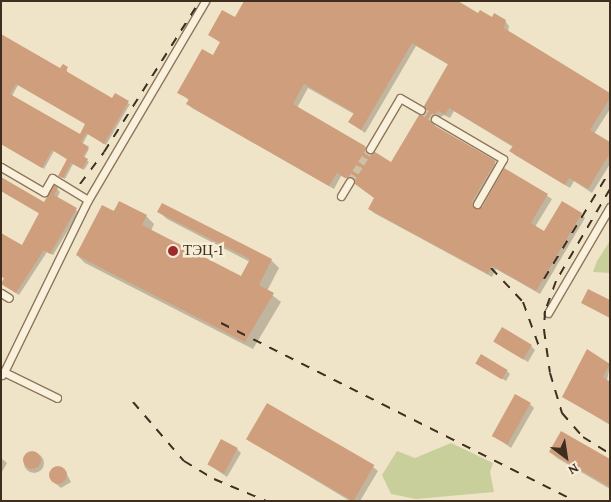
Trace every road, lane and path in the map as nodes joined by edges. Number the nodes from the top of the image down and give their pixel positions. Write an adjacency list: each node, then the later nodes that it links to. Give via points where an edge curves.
1 (205, 1): 8 (street)
2 (421, 110): 4 (street, via 400,98)
3 (435, 119): 9 (street, via 503,159)
4 (370, 149)
5 (1, 167): 8 (street, via 44,192 52,178)
6 (350, 181): 7 (street)
7 (341, 196)
8 (88, 200): 14 (street)
9 (477, 204)
10 (610, 207): 13 (street)
11 (1, 293): 12 (street)
12 (10, 298)
13 (548, 313)
14 (3, 374): 15 (street)
15 (57, 398)

